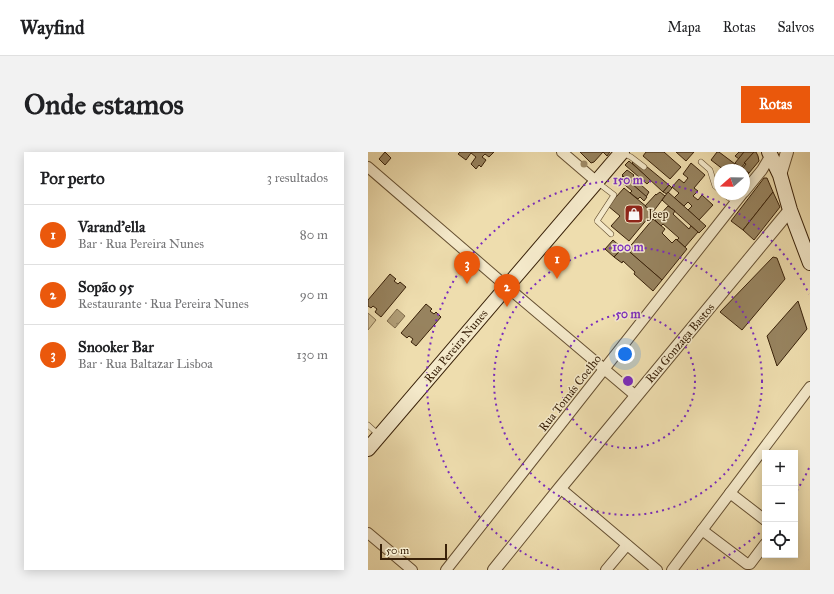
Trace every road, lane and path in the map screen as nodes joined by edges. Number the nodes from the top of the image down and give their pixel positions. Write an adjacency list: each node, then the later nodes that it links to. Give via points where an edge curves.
1 (562, 152): 9 (street)
2 (622, 152): 7 (lane); 9 (main road, Rua Pereira Nunes)
3 (787, 152): 8 (street)
4 (770, 154): 8 (main road); 11 (street, Rua Tomás Coelho)
5 (701, 162): 10 (lane, via 710,170)
6 (368, 166): 16 (street)
7 (644, 167)
8 (780, 175): 13 (main road)
9 (597, 182): 14 (lane, via 614,195 597,221); 16 (main road, Rua Pereira Nunes)
10 (714, 183)
11 (750, 185)
12 (738, 200): 17 (street, Rua Tomás Coelho)
13 (790, 210): 15 (main road); 19 (street, Rua Gonzaga Bastos)
14 (611, 234)
15 (810, 263)
16 (506, 286): 17 (street); 21 (main road, Rua Pereira Nunes)
17 (604, 370): 19 (street); 31 (street, Rua Tomás Coelho)
18 (810, 387): 24 (street)
19 (636, 396): 23 (street, Rua Gonzaga Bastos)
20 (368, 425): 21 (lane)
21 (379, 435): 22 (main road, Rua Pereira Nunes)
22 (368, 449)
23 (560, 488): 28 (street); 32 (street, Rua Gonzaga Bastos)
24 (730, 493): 25 (street); 26 (street)
25 (762, 518)
26 (702, 530): 29 (street, via 747,564 750,564); 35 (street)
27 (368, 533): 30 (street)
28 (627, 545): 33 (street); 34 (street)
29 (762, 548)
30 (412, 570)
31 (446, 570)
32 (494, 570)
33 (606, 570)
34 (657, 570)
35 (672, 570)

